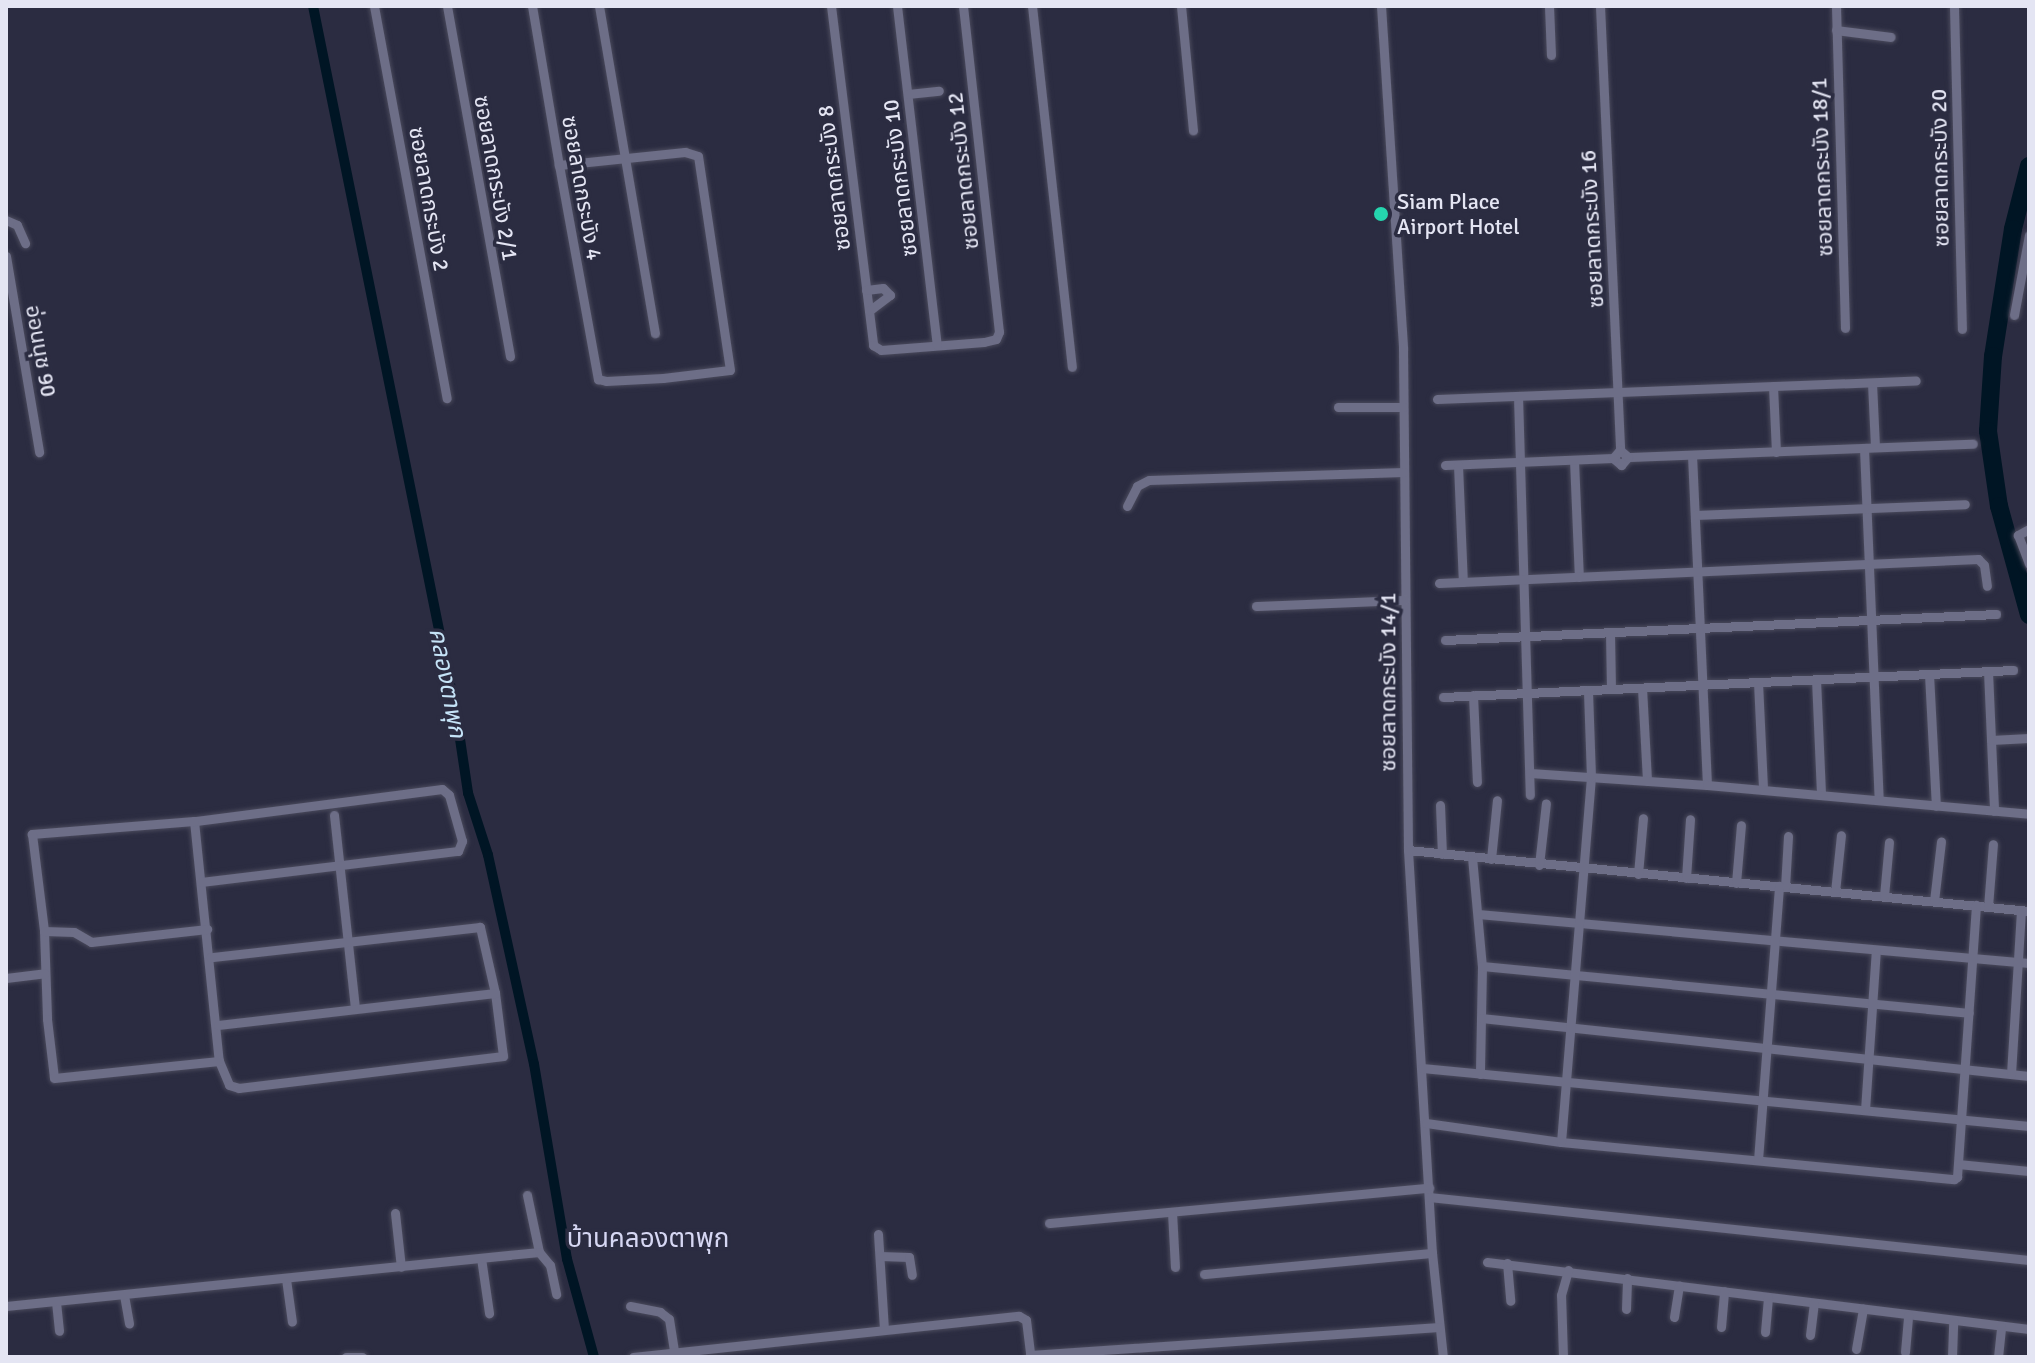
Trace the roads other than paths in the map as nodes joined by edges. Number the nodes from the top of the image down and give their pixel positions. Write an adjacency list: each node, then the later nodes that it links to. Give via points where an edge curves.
1 (374, 6): 42 (street, ซอยลาดกระบัง 2)
2 (447, 6): 35 (street, ซอยลาดกระบัง 2/1)
3 (532, 6): 22 (street, ซอยลาดกระบัง 4)
4 (599, 6): 21 (street)
5 (831, 6): 28 (street, ซอยลาดกระบัง 8)
6 (897, 6): 19 (street, ซอยลาดกระบัง 10)
7 (963, 6): 34 (street, ซอยลาดกระบัง 12, via 999,332 996,339 984,342)
8 (1032, 6): 36 (street)
9 (1181, 6): 20 (street)
10 (1381, 6): 45 (street, ซอยลาดกระบัง 14/1)
11 (1549, 6): 17 (street)
12 (1600, 6): 40 (street, ซอยลาดกระบัง 16)
13 (1836, 6): 15 (street, ซอยลาดกระบัง 18/1)
14 (1954, 6): 32 (street, ซอยลาดกระบัง 20)
15 (1836, 30): 16 (street); 31 (street, ซอยลาดกระบัง 18/1)
16 (1891, 37)
17 (1551, 55)
18 (939, 91): 19 (street)
19 (908, 94): 34 (street, ซอยลาดกระบัง 10)
20 (1193, 130)
21 (624, 159): 22 (street); 22 (street, ซอยลาดกระบัง 4, via 685,152 698,156 732,366 726,371 606,381 597,376); 33 (street)
22 (559, 165)
23 (6, 220): 25 (street, via 17,225)
24 (2029, 239): 27 (street)
25 (25, 243)
26 (6, 256): 48 (street, อ่อนนุช 90)
27 (2026, 267): 30 (street)
28 (866, 290): 29 (street, ซอยลาดกระบัง 8); 29 (street, via 883,288 890,295)
29 (869, 311): 34 (street, ซอยลาดกระบัง 8, via 873,345 881,350)
30 (2014, 315)
31 (1845, 328)
32 (1962, 329)
33 (655, 333)
34 (937, 345)
35 (510, 356)
36 (1072, 367)
37 (1916, 381): 38 (street)
38 (1872, 383): 39 (street); 47 (street)
39 (1773, 386): 40 (street); 49 (street)
40 (1618, 394): 41 (street); 50 (street, ซอยลาดกระบัง 16)
41 (1518, 396): 43 (street); 53 (street)
42 (447, 398)
43 (1437, 399)
44 (1338, 407): 45 (street)
45 (1403, 407): 56 (street, ซอยลาดกระบัง 14/1)
46 (1973, 444): 47 (street)
47 (1869, 448): 49 (street); 59 (street)
48 (39, 452)
49 (1776, 452): 51 (street)
50 (1621, 455): 51 (street); 52 (street)
51 (1692, 455): 60 (street)
52 (1574, 460): 53 (street); 65 (street)
53 (1520, 462): 55 (street); 66 (street)
54 (1445, 465): 55 (street)
55 (1458, 465): 67 (street)
56 (1404, 472): 58 (street, via 1149,480 1137,486); 70 (street, ซอยลาดกระบัง 14/1)
57 (1965, 504): 59 (street)
58 (1127, 506)
59 (1866, 508): 60 (street); 62 (street)
60 (1695, 515): 64 (street)
61 (2029, 529): 63 (street, via 2018,535)
62 (1869, 564): 64 (street); 69 (street, via 1978,559); 73 (street)
63 (2029, 564)
64 (1698, 571): 65 (street); 74 (street)
65 (1579, 577): 66 (street)
66 (1525, 579): 67 (street); 76 (street)
67 (1463, 582): 68 (street)
68 (1439, 583)
69 (1987, 586)
70 (1405, 600): 71 (street); 118 (street, ซอยลาดกระบัง 14/1)
71 (1256, 606)
72 (1996, 614): 73 (street)
73 (1871, 620): 74 (street); 81 (street)
74 (1700, 628): 75 (street); 84 (street)
75 (1610, 632): 76 (street); 86 (street)
76 (1527, 636): 77 (street); 88 (street)
77 (1445, 640)
78 (2013, 670): 79 (street)
79 (1988, 671): 80 (street); 92 (street)
80 (1929, 674): 81 (street); 105 (street)
81 (1873, 677): 82 (street); 102 (street)
82 (1816, 679): 83 (street); 100 (street)
83 (1758, 682): 84 (street); 98 (street)
84 (1703, 685): 85 (street); 97 (street)
85 (1642, 688): 86 (street); 95 (street)
86 (1611, 689): 87 (street)
87 (1588, 690): 88 (street); 94 (street)
88 (1529, 693): 89 (street); 93 (street)
89 (1473, 695): 90 (street); 96 (street)
90 (1443, 697)
91 (2029, 738): 92 (street)
92 (1991, 740): 106 (street)
93 (1530, 773): 94 (street); 99 (street)
94 (1591, 777): 95 (street); 124 (street)
95 (1647, 781): 97 (street)
96 (1477, 782)
97 (1707, 785): 98 (street)
98 (1763, 790): 100 (street)
99 (1530, 795)
100 (1821, 795): 102 (street)
101 (1497, 800): 121 (street)
102 (1879, 800): 105 (street)
103 (1546, 803): 122 (street)
104 (1440, 805): 119 (street)
105 (1936, 806): 106 (street)
106 (1994, 811): 107 (street)
107 (2029, 814)
108 (334, 815): 123 (street)
109 (1643, 818): 125 (street)
110 (1690, 819): 126 (street)
111 (194, 821): 123 (street, via 442,789 449,795 462,841 458,851); 127 (street); 139 (street, via 32,834)
112 (1741, 825): 128 (street)
113 (1841, 835): 130 (street)
114 (1788, 836): 129 (street)
115 (1941, 841): 132 (street)
116 (1889, 842): 131 (street)
117 (1993, 844): 134 (street)
118 (1408, 850): 119 (street); 162 (street, ซอยลาดกระบัง 14/1)
119 (1442, 854): 120 (street)
120 (1472, 857): 121 (street); 136 (street)
121 (1491, 859): 122 (street)
122 (1539, 865): 124 (street)
123 (339, 866): 127 (street); 140 (street)
124 (1584, 870): 125 (street); 137 (street)
125 (1638, 874): 126 (street)
126 (1686, 878): 128 (street)
127 (201, 882): 138 (street)
128 (1736, 883): 129 (street)
129 (1782, 887): 130 (street); 141 (street)
130 (1835, 892): 131 (street)
131 (1884, 896): 132 (street)
132 (1934, 901): 133 (street)
133 (1976, 905): 134 (street); 144 (street)
134 (1988, 907): 135 (street)
135 (2027, 910): 145 (street)
136 (1478, 914): 137 (street); 147 (street)
137 (1580, 925): 141 (street); 149 (street)
138 (207, 929): 139 (street, via 91,942 74,932); 143 (street)
139 (44, 931): 148 (street)
140 (347, 941): 143 (street); 151 (street, via 480,927); 154 (street)
141 (1775, 941): 142 (street); 152 (street)
142 (1876, 950): 144 (street); 153 (street)
143 (211, 957): 157 (street)
144 (1972, 959): 145 (street); 155 (street)
145 (2016, 962): 146 (street); 165 (street)
146 (2029, 963)
147 (1482, 966): 149 (street); 156 (street)
148 (45, 973): 150 (street); 161 (street, via 51,1074 56,1079)
149 (1575, 976): 152 (street); 158 (street)
150 (6, 978)
151 (495, 993): 154 (street); 161 (street, via 505,1052 500,1057 239,1088 229,1085)
152 (1771, 994): 153 (street); 159 (street)
153 (1872, 1004): 155 (street); 160 (street)
154 (355, 1009): 157 (street)
155 (1969, 1013): 163 (street)
156 (1481, 1018): 158 (street); 164 (street)
157 (218, 1025): 161 (street)
158 (1570, 1029): 159 (street); 167 (street)
159 (1767, 1046): 160 (street); 168 (street)
160 (1869, 1056): 163 (street); 169 (street)
161 (219, 1061)
162 (1422, 1068): 164 (street); 171 (street, ซอยลาดกระบัง 14/1)
163 (1964, 1069): 165 (street); 170 (street)
164 (1480, 1074): 167 (street)
165 (2011, 1074): 166 (street)
166 (2029, 1076)
167 (1567, 1083): 168 (street); 173 (street)
168 (1762, 1100): 169 (street); 174 (street)
169 (1865, 1110): 170 (street)
170 (1961, 1119): 172 (street); 175 (street)
171 (1426, 1123): 173 (street); 177 (street, ซอยลาดกระบัง 14/1)
172 (2029, 1126)
173 (1561, 1142): 174 (street)
174 (1758, 1160): 175 (street, via 1954,1179)
175 (1958, 1164): 176 (street)
176 (2029, 1171)
177 (1429, 1192): 179 (street); 184 (street, ซอยลาดกระบัง 14/1); 187 (street)
178 (527, 1195): 183 (street)
179 (1172, 1212): 181 (street); 191 (street)
180 (395, 1213): 190 (street)
181 (1049, 1223)
182 (878, 1234): 185 (street)
183 (539, 1252): 186 (street); 199 (street, via 550,1265)
184 (1432, 1253): 193 (street); 215 (street, ซอยลาดกระบัง 14/1)
185 (880, 1256): 194 (street, via 909,1257); 219 (street)
186 (481, 1258): 190 (street); 209 (street)
187 (2029, 1260)
188 (1487, 1262): 189 (street)
189 (1507, 1263): 192 (street); 202 (street)
190 (401, 1267): 196 (street)
191 (1175, 1267)
192 (1568, 1270): 195 (street); 230 (street, via 1561,1295)
193 (1204, 1274)
194 (912, 1275)
195 (1627, 1278): 197 (street); 207 (street)
196 (286, 1279): 200 (street); 213 (street)
197 (1679, 1285): 198 (street); 211 (street)
198 (1724, 1291): 201 (street); 216 (street)
199 (556, 1294)
200 (124, 1295): 203 (street); 214 (street)
201 (1768, 1297): 204 (street); 221 (street)
202 (1510, 1301)
203 (56, 1302): 205 (street); 220 (street)
204 (1814, 1303): 208 (street); 222 (street)
205 (6, 1306)
206 (630, 1306): 224 (street, via 669,1319)
207 (1626, 1309)
208 (1863, 1309): 210 (street); 223 (street)
209 (489, 1313)
210 (1908, 1315): 212 (street); 225 (street)
211 (1674, 1317)
212 (1953, 1321): 217 (street); 231 (street)
213 (292, 1322)
214 (129, 1324)
215 (1439, 1327): 219 (street, via 1030,1355 1024,1317); 229 (street, ซอยลาดกระบัง 14/1)
216 (1721, 1327)
217 (2001, 1327): 218 (street); 232 (street)
218 (2029, 1329)
219 (884, 1330): 224 (street)
220 (59, 1331)
221 (1765, 1332)
222 (1810, 1335)
223 (1856, 1349)
224 (674, 1352): 228 (street)
225 (1905, 1352)
226 (346, 1357): 227 (street)
227 (362, 1357)
228 (633, 1357)
229 (1443, 1357)
230 (1563, 1357)
231 (1952, 1357)
232 (1998, 1357)

